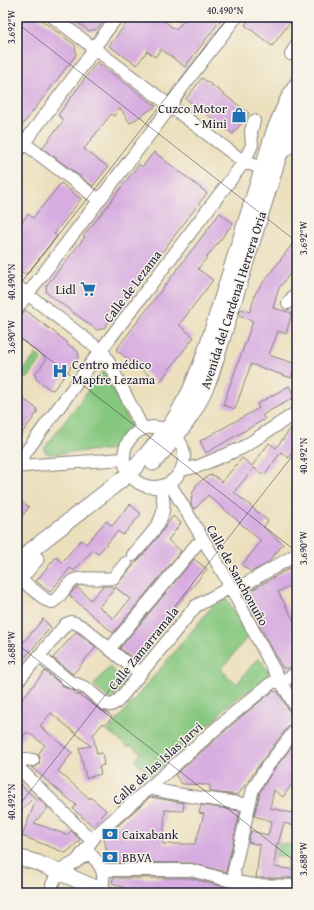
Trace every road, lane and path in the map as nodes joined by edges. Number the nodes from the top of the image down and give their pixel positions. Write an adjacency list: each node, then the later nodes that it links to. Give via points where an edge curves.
1 (53, 17): 4 (street)
2 (117, 17): 4 (street)
3 (236, 17): 6 (street)
4 (94, 48): 6 (street); 10 (street)
5 (297, 84): 13 (main road, Avenida del Cardenal Herrera Oria, via 280,116)
6 (170, 106): 12 (street); 14 (street)
7 (297, 107): 11 (main road, Avenida del Cardenal Herrera Oria)
8 (254, 121): 12 (street, Calle de Lezama, via 251,131 252,145)
9 (297, 141): 11 (street)
10 (20, 148): 14 (street)
11 (278, 158): 13 (street); 23 (main road, Avenida del Cardenal Herrera Oria, via 211,375 192,414)
12 (244, 162): 13 (street); 20 (street, Calle de Lezama)
13 (262, 168): 23 (main road, Avenida del Cardenal Herrera Oria, via 200,368)
14 (100, 200): 17 (street)
15 (17, 286): 17 (street)
16 (297, 292): 18 (street)
17 (27, 294): 19 (street); 20 (street)
18 (288, 303)
19 (17, 308)
20 (101, 350): 22 (street, via 110,362); 27 (street, Calle de Lezama)
21 (297, 412): 26 (street, via 242,448)
22 (143, 428): 23 (street, via 162,428); 25 (street, via 128,442)
23 (172, 433): 24 (street); 30 (main road, Avenida del Cardenal Herrera Oria)
24 (184, 450): 26 (street, via 200,460); 29 (street)
25 (124, 459): 28 (street); 30 (street)
26 (217, 459): 29 (street)
27 (17, 464)
28 (17, 467)
29 (182, 470): 31 (street, via 175,480)
30 (133, 478): 31 (street, via 150,487); 34 (main road, Avenida del Cardenal Herrera Oria, via 30,551)
31 (165, 486): 34 (street, via 163,516 158,525 113,578 72,581 52,602 46,600); 35 (street, Calle de Sanchonuño)
32 (196, 545): 36 (street)
33 (297, 554): 35 (street, Calle Zamarramala)
34 (18, 575)
35 (232, 589): 38 (street, Calle Zamarramala, via 196,606); 41 (street, Calle de Sanchonuño)
36 (112, 646)
37 (39, 656): 38 (street, via 66,624 71,622 83,627 135,670); 38 (street, Calle Zamarramala, via 69,681 86,688 105,704 111,705 117,702); 40 (street)
38 (142, 671)
39 (297, 673): 41 (street, Calle de las Islas Jarvi)
40 (17, 682)
41 (281, 682): 42 (street, Calle de Sanchonuño); 46 (street, Calle de las Islas Jarvi, via 270,684)
42 (297, 709)
43 (297, 728): 47 (street, via 256,782)
44 (33, 760): 45 (street, via 25,759)
45 (17, 766): 48 (street)
46 (150, 788): 47 (street); 48 (street, Calle de las Islas Jarvi)
47 (248, 805): 54 (street, via 234,870)
48 (91, 840): 50 (street, Calle de las Islas Jarvi)
49 (19, 856): 52 (main road)
50 (77, 861): 51 (street, via 89,853); 52 (street, Calle de las Islas Jarvi)
51 (103, 870): 54 (street, via 191,870); 55 (street)
52 (58, 872): 55 (main road); 56 (street, via 52,885)
53 (297, 886): 54 (street)
54 (235, 887)
55 (102, 892)
56 (52, 893)

